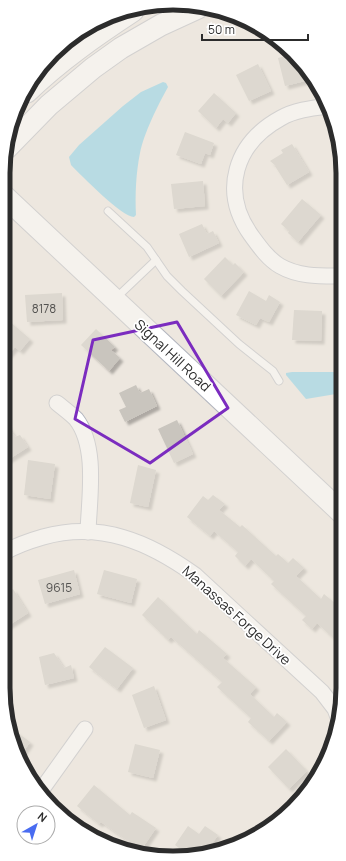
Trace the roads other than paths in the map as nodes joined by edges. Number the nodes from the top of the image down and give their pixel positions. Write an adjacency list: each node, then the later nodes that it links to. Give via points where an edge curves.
1 (192, 11): 5 (main road, via 128,44 93,68 49,105)
2 (121, 19): 3 (main road, via 72,53)
3 (36, 83)
4 (322, 107): 9 (street, via 301,110 282,117 258,135 240,160 234,194 245,226 269,257 280,266 313,276)
5 (13, 142)
6 (10, 202): 10 (main road, Signal Hill Road)
7 (108, 211): 8 (lane, via 147,247)
8 (156, 260): 10 (lane); 11 (lane, via 182,291 239,344 273,371)
9 (336, 276)
10 (114, 300): 13 (main road, Signal Hill Road)
11 (279, 381)
12 (57, 403): 14 (street, via 76,420 88,446 91,467)
13 (336, 508)
14 (88, 532): 15 (street, Manassas Forge Drive, via 53,534 30,540); 16 (street, Manassas Forge Drive, via 108,533 126,538 177,562 195,575 322,692)
15 (10, 550)
16 (335, 710)
17 (85, 729): 18 (street)
18 (44, 787)

